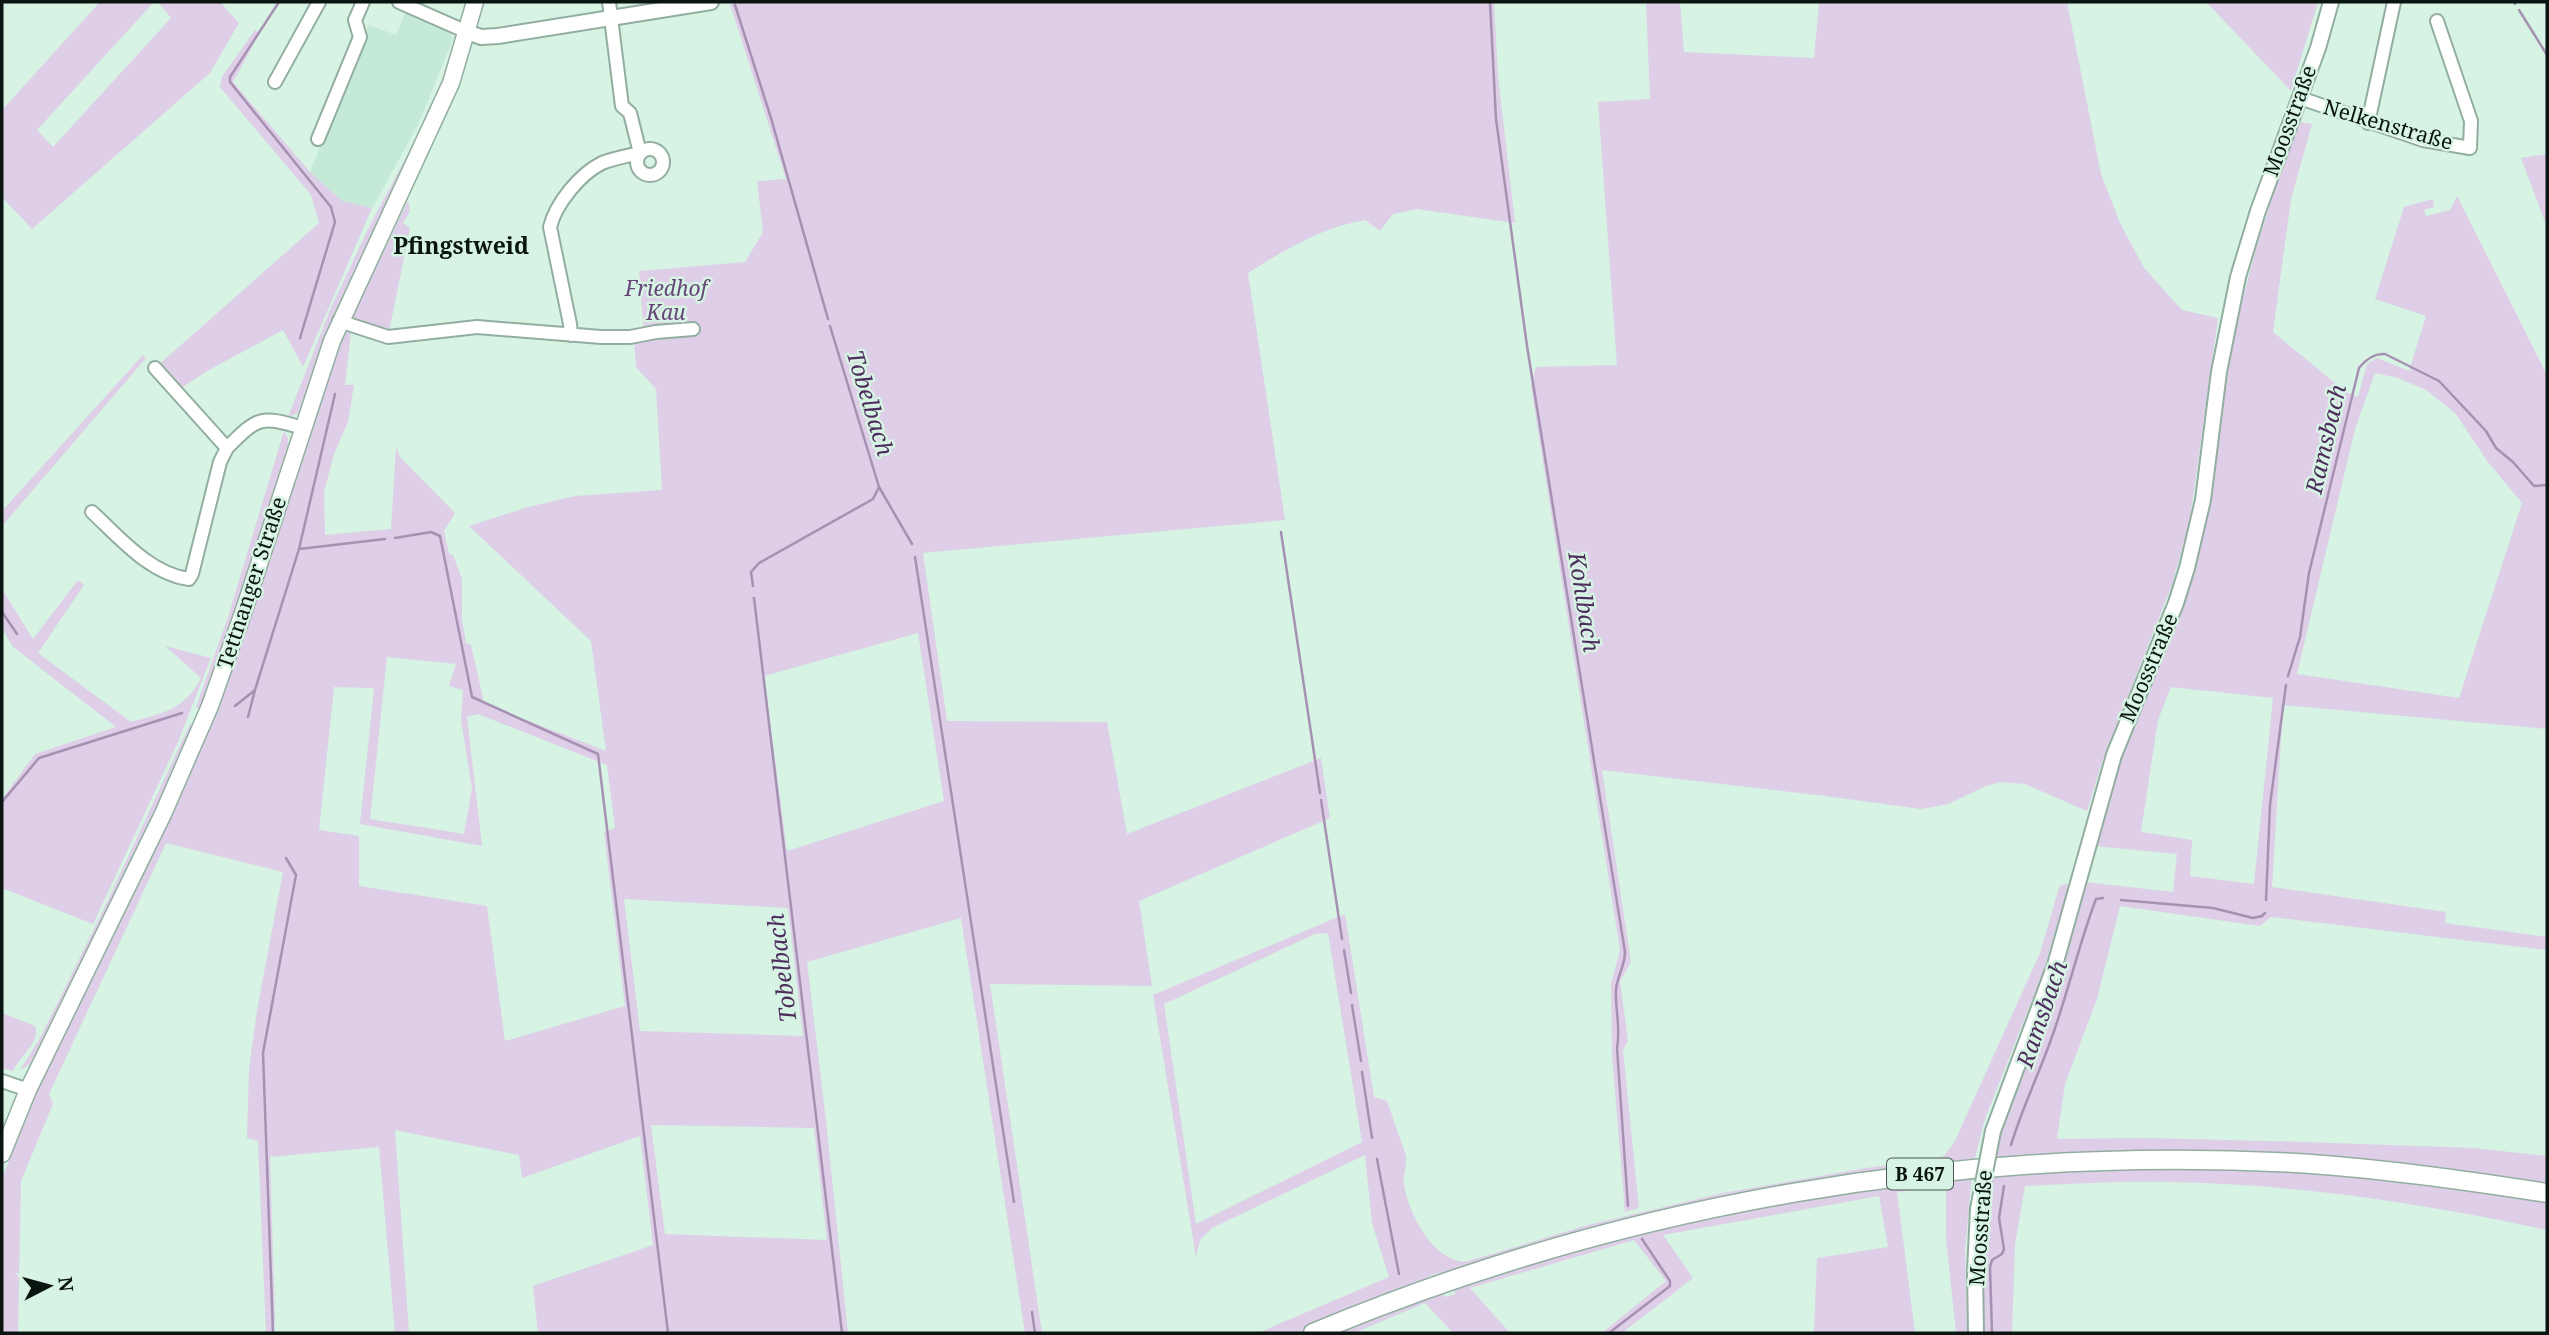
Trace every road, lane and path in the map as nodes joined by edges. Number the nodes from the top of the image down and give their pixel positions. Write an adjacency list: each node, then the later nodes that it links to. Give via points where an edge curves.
1 (319, 2): 12 (street)
2 (363, 2): 15 (street, via 355,20 360,37)
3 (399, 2): 11 (street)
4 (475, 2): 11 (main road, Tettnanger Straße)
5 (609, 2): 9 (street)
6 (711, 2): 9 (street)
7 (2332, 2): 13 (street, Moosstraße)
8 (2394, 2): 14 (street)
9 (611, 19): 11 (street, via 498,36); 18 (street, via 622,106 630,113 640,153 596,167 567,194 552,218)
10 (2437, 21): 14 (street, Nelkenstraße, via 2471,121 2470,148)
11 (467, 32): 16 (main road, Tettnanger Straße, via 440,106)
12 (275, 82)
13 (2300, 98): 14 (street, Nelkenstraße); 28 (street, Moosstraße, bridge, via 2258,211 2233,298 2188,568 2114,755 2055,965 1993,1131 1978,1209)
14 (2368, 123)
15 (318, 139)
16 (339, 321): 18 (street, via 388,337 490,327); 20 (main road, Tettnanger Straße)
17 (692, 329): 18 (street, via 630,337)
18 (570, 335)
19 (155, 368): 21 (street)
20 (303, 428): 21 (street, via 256,421); 24 (main road, Tettnanger Straße, via 206,714 163,814)
21 (227, 447): 22 (street, via 189,579 143,558)
22 (92, 512)
23 (2, 1081): 24 (street)
24 (28, 1090): 25 (main road, Tettnanger Straße)
25 (2, 1154)
26 (2547, 1193): 27 (main road, B 467, via 2402,1172 2237,1161 2054,1163 1931,1173 1789,1193 1613,1231 1439,1284)
27 (1313, 1333)
28 (1976, 1333)

